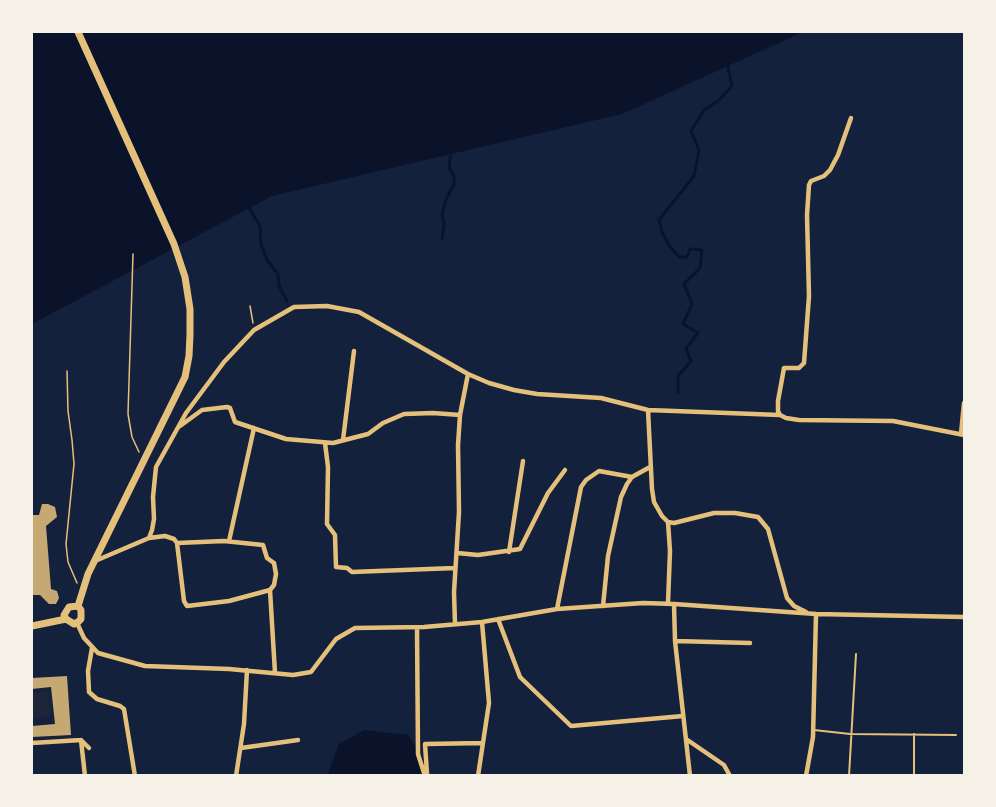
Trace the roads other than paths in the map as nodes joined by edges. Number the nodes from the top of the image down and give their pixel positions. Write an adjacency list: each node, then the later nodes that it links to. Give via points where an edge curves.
1 (78, 32): 24 (main road, via 174,244 190,309 185,377)
2 (851, 118): 8 (street, via 830,170 809,185 804,363 802,367 783,370)
3 (354, 351): 12 (street)
4 (468, 374): 6 (street, via 514,390 601,398); 7 (street); 9 (street, via 373,319 342,308 294,307 254,330 201,391)
5 (964, 403): 11 (street)
6 (648, 410): 8 (street); 15 (street)
7 (460, 415): 12 (street, via 404,414 368,434); 23 (street)
8 (780, 415): 11 (street, via 799,420 893,421)
9 (177, 428): 10 (street, via 202,410 227,407 235,422); 19 (street, via 156,467 154,519)
10 (254, 428): 13 (street, via 286,439); 20 (street)
11 (962, 435)
12 (343, 440): 13 (street)
13 (325, 442): 25 (street, via 327,524 335,535 336,567 352,572)
14 (523, 461): 22 (street)
15 (650, 467): 17 (street); 18 (street, via 654,502)
16 (565, 470): 22 (street, via 548,493 521,548)
17 (632, 477): 30 (street, via 621,497 608,556); 31 (street, via 599,471 581,487)
18 (668, 522): 27 (street); 32 (street, via 714,513 758,517 771,537 787,598)
19 (149, 538): 21 (street, via 170,537); 24 (street)
20 (229, 541): 21 (street); 26 (street, via 264,545 276,574)
21 (177, 543): 26 (street, via 186,606 230,602)
22 (509, 552): 23 (street)
23 (458, 554): 25 (street)
24 (95, 561): 29 (main road)
25 (455, 567): 39 (street)
26 (270, 590): 47 (street)
27 (668, 603): 28 (street); 30 (street)
28 (674, 604): 32 (street); 42 (street)
29 (78, 606): 35 (main road, via 69,607); 38 (main road, via 82,615)
30 (603, 606): 31 (street)
31 (557, 609): 36 (street)
32 (809, 613): 33 (street)
33 (816, 614): 34 (street); 49 (street)
34 (964, 617)
35 (66, 619): 38 (main road); 40 (main road)
36 (498, 619): 37 (street); 48 (street, via 520,677 571,726)
37 (482, 622): 39 (street); 57 (street, via 489,703)
38 (77, 623): 44 (street)
39 (455, 624): 41 (street)
40 (32, 626)
41 (417, 627): 47 (street, via 355,628 336,639 311,672); 63 (street, via 418,754)
42 (675, 641): 43 (street); 48 (street)
43 (750, 643)
44 (92, 648): 46 (street, via 145,666); 61 (street, via 89,692 124,709)
45 (855, 654): 50 (lane)
46 (247, 670): 47 (street); 59 (street)
47 (275, 672)
48 (683, 716): 53 (street)
49 (813, 730): 50 (lane); 67 (street)
50 (850, 734): 51 (lane); 68 (lane)
51 (914, 734): 52 (lane); 69 (lane)
52 (956, 735)
53 (686, 739): 65 (street); 66 (street, via 724,765)
54 (81, 740): 56 (street); 58 (street); 60 (street)
55 (298, 740): 59 (street)
56 (32, 743)
57 (483, 743): 63 (street, via 425,744); 64 (street)
58 (89, 748)
59 (241, 748): 62 (street)
60 (85, 776)
61 (135, 776)
62 (236, 776)
63 (426, 776)
64 (478, 776)
65 (690, 776)
66 (730, 776)
67 (806, 776)
68 (849, 776)
69 (914, 776)

